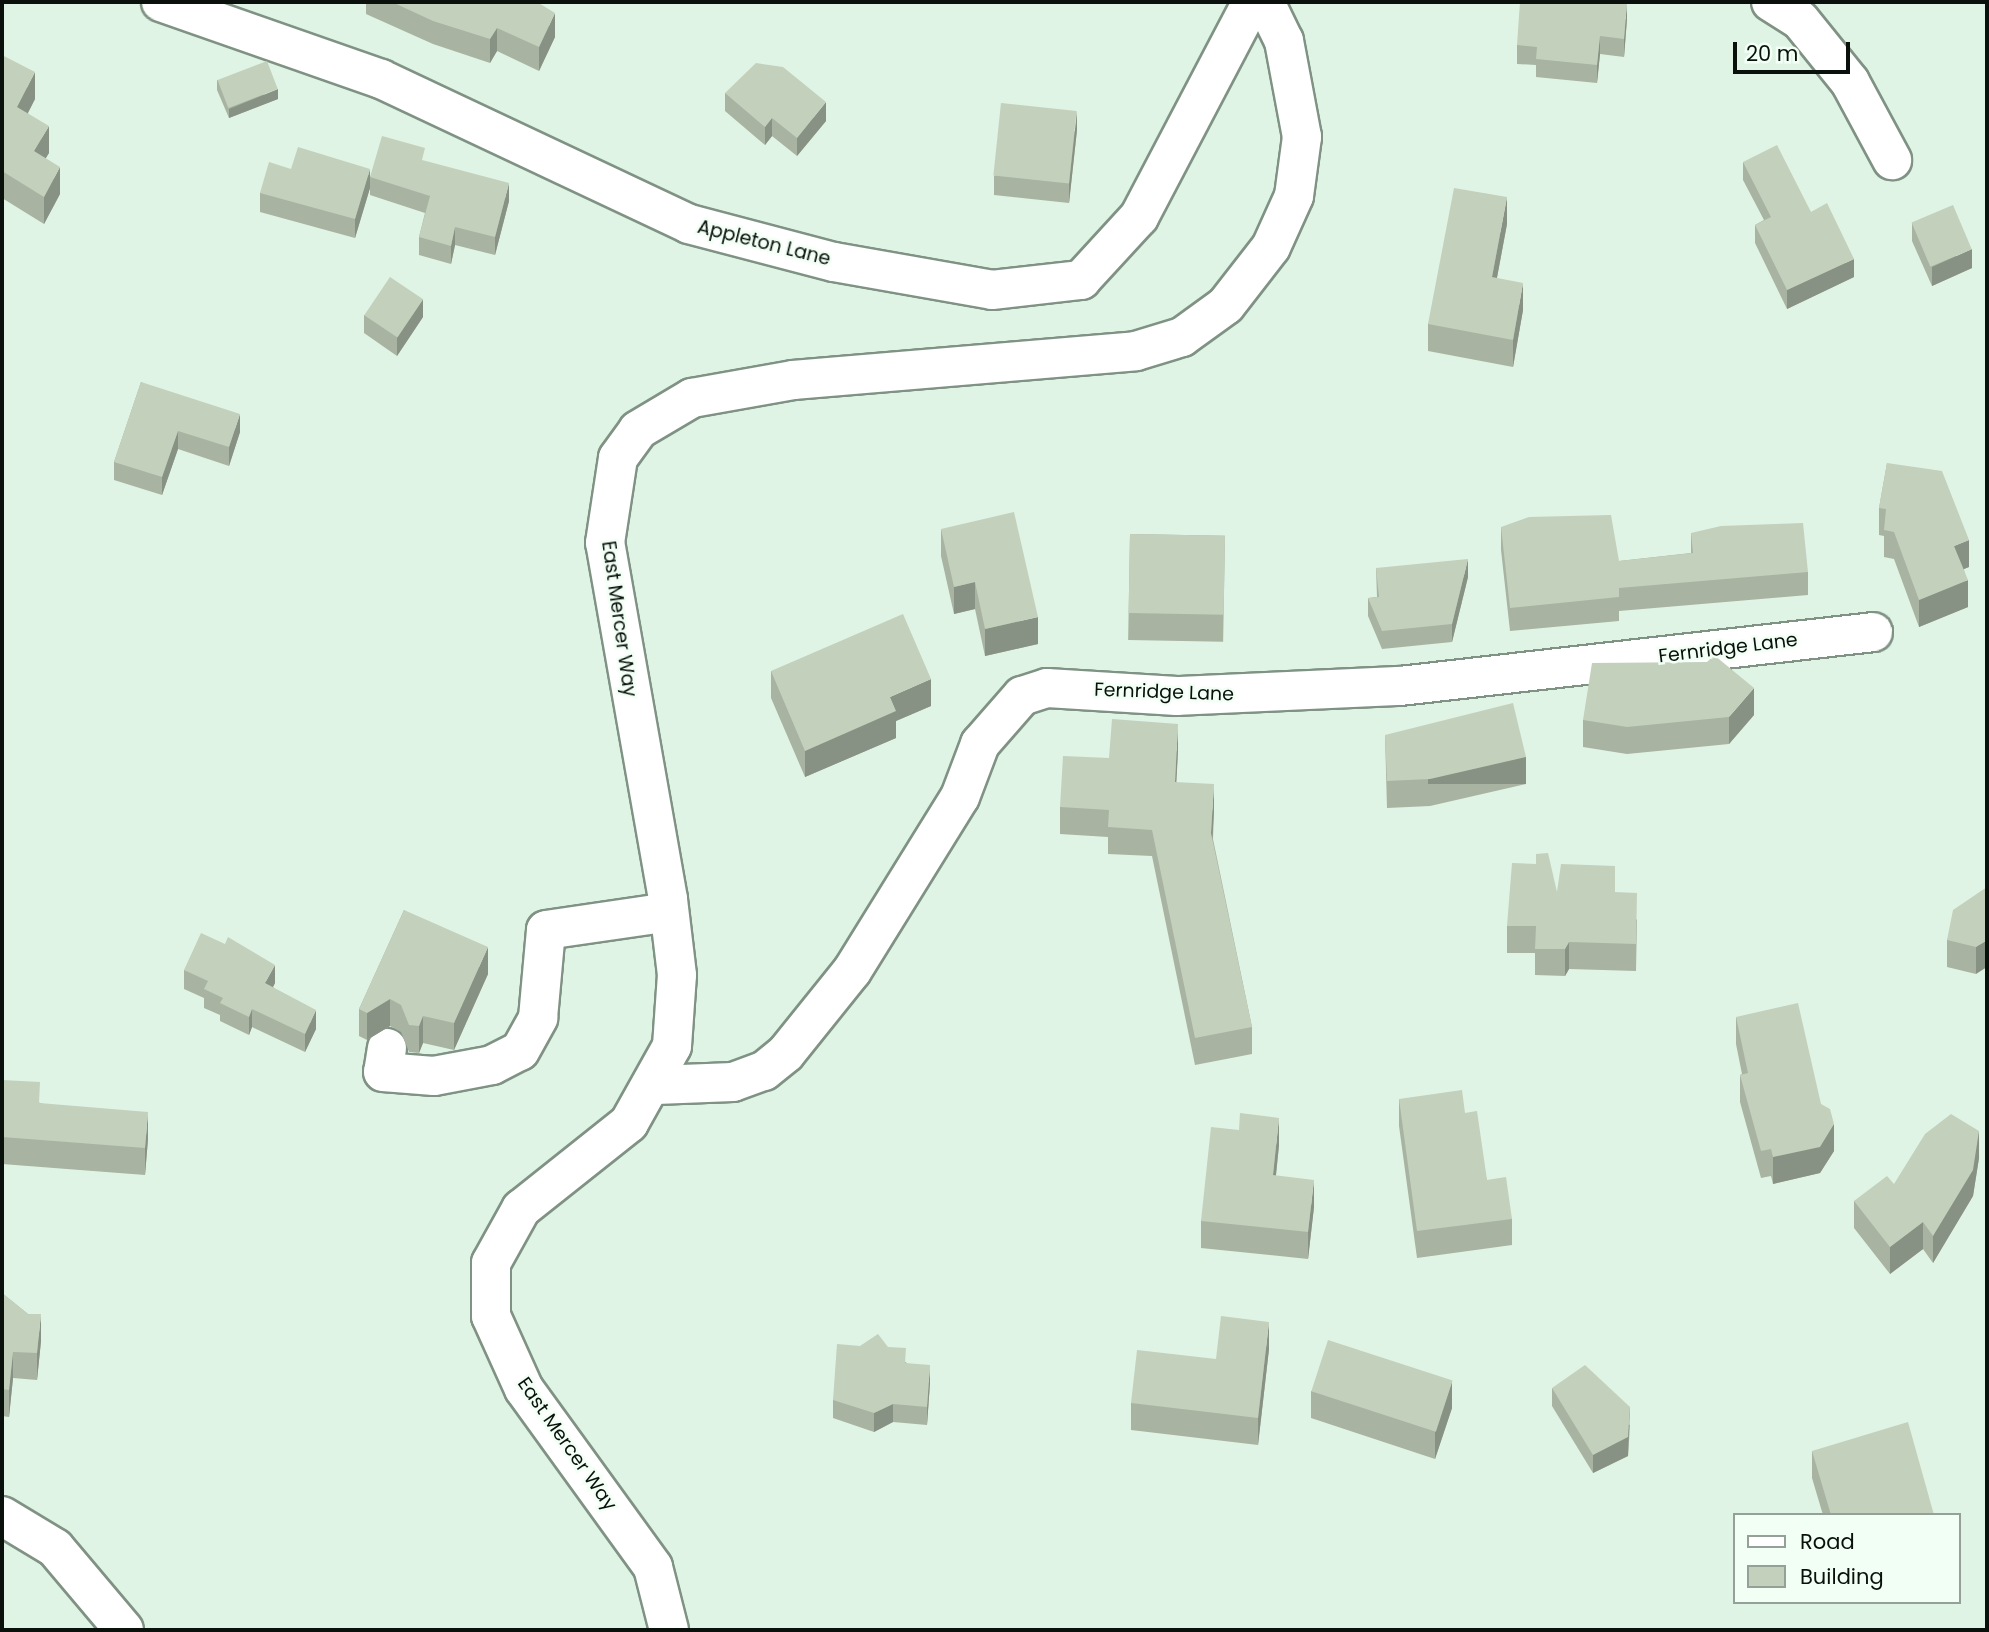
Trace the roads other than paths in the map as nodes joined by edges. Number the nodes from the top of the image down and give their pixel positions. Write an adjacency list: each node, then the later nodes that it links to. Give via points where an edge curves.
1 (161, 2): 2 (street, Appleton Lane, via 380,79 689,224 834,261 992,290 1081,280 1139,217)
2 (1252, 2)
3 (1265, 2): 7 (street, East Mercer Way, via 1284,41 1301,137 1294,196 1271,247 1227,304 1182,337 1136,351 793,380 692,398 638,430 618,458 605,543)
4 (1770, 2): 5 (street, via 1800,20 1850,82)
5 (1892, 160)
6 (1873, 632): 9 (street, Fernridge Lane, via 1400,686 1177,696 1047,688 1022,696 980,744 960,797 852,971 786,1053 764,1071 733,1082)
7 (669, 912): 8 (street, via 546,930 538,1018 520,1051 492,1065 433,1076 383,1072); 9 (street, East Mercer Way, via 677,975 672,1046)
8 (387, 1048)
9 (656, 1085): 12 (street, East Mercer Way, via 629,1123 521,1209 491,1263 491,1316 524,1390 653,1567)
10 (2, 1516): 11 (street, via 55,1548)
11 (124, 1630)
12 (669, 1630)

